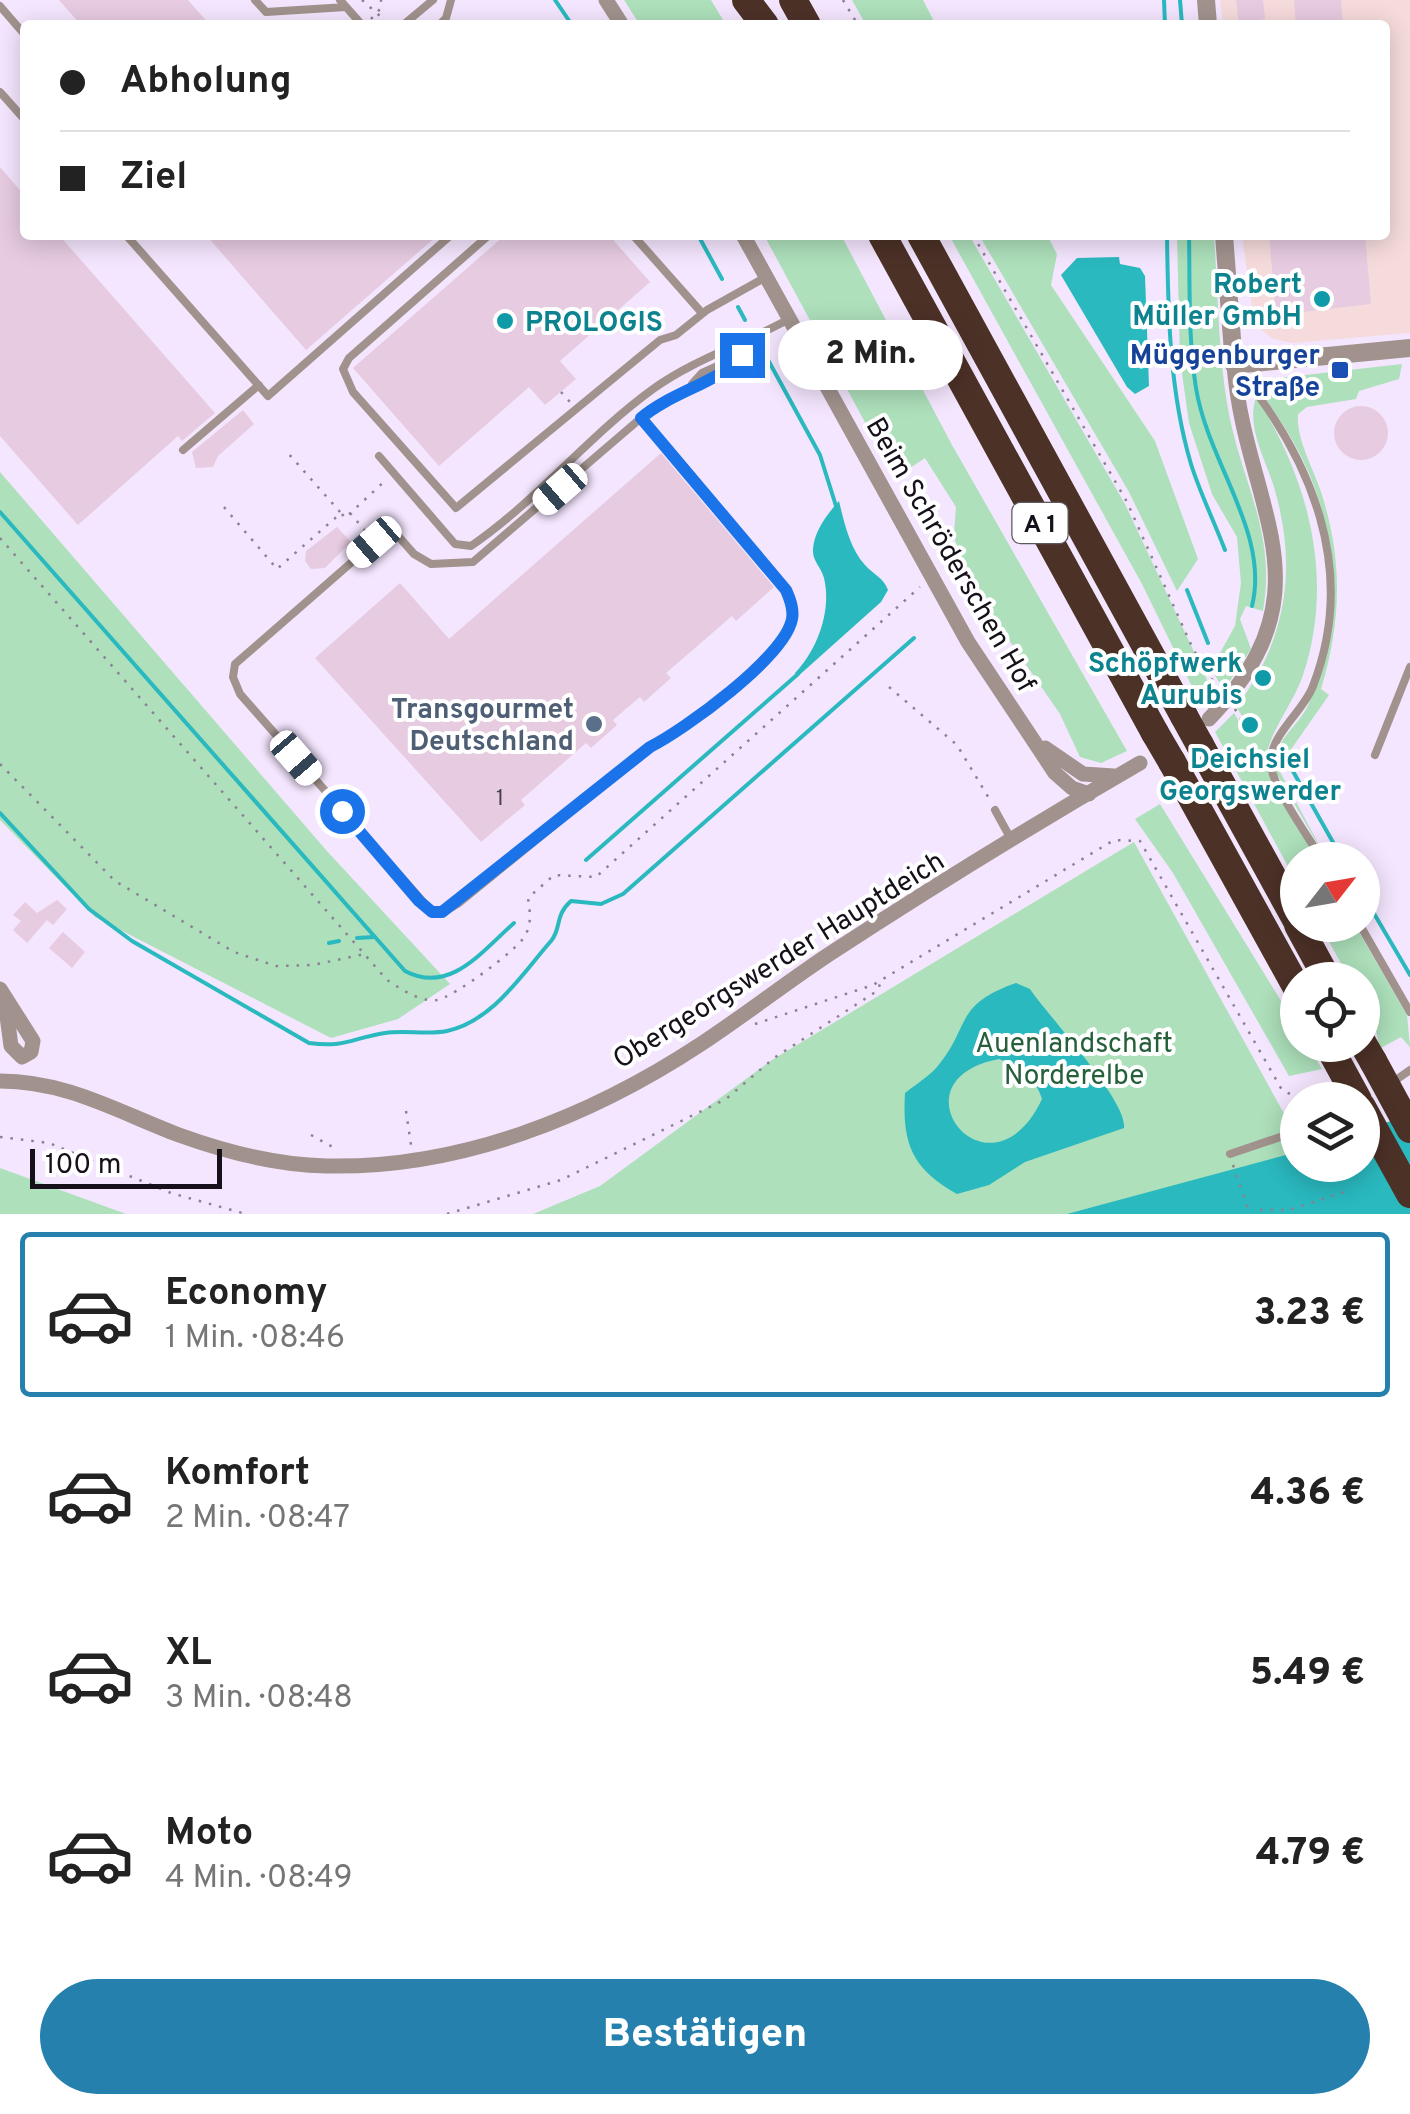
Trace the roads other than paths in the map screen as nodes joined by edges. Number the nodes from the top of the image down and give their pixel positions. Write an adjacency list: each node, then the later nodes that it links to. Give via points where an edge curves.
1 (255, 0): 3 (lane, via 266,12)
2 (433, 0): 5 (lane)
3 (343, 3)
4 (0, 6): 6 (lane)
5 (409, 20)
6 (20, 28)
7 (0, 92): 8 (lane)
8 (20, 114)
9 (130, 240): 23 (lane)
10 (446, 240): 23 (lane, via 268,396)
11 (483, 240): 18 (lane, via 343,369 353,392 452,506 463,506 660,340)
12 (637, 240): 18 (lane)
13 (746, 240): 17 (street, Beim Schröderschen Hof)
14 (885, 240): 39 (highway, A 1, bridge)
15 (924, 240): 28 (highway, A 1)
16 (1224, 240): 22 (street)
17 (766, 277): 18 (lane); 19 (street, Beim Schröderschen Hof)
18 (702, 314)
19 (790, 319): 20 (lane); 29 (street, Beim Schröderschen Hof, via 934,581)
20 (753, 340): 24 (lane, via 734,364); 26 (lane, via 735,342 656,387 471,546 456,544)
21 (1410, 348): 22 (street)
22 (1234, 365): 28 (street, via 1240,417 1273,530 1276,582 1255,656 1232,694); 36 (lane, via 1265,402 1316,493 1329,548 1323,653 1304,707 1275,744 1271,760)
23 (258, 385): 25 (lane)
24 (641, 418): 24 (lane, via 786,590 793,618 788,630 758,668 680,732 650,747 442,912 432,912 240,694 233,677 238,660 391,528 431,564 478,560)
25 (183, 450)
26 (379, 456)
27 (1410, 667): 30 (lane)
28 (1198, 727): 37 (highway, A 1)
29 (1032, 738): 32 (street, Beim Schröderschen Hof, via 1083,774); 33 (street, Beim Schröderschen Hof, via 1060,779)
30 (1376, 755)
31 (1140, 763): 32 (street, Obergeorgswerder Hauptdeich)
32 (1118, 776): 33 (street, Obergeorgswerder Hauptdeich)
33 (1089, 794): 35 (street, Obergeorgswerder Hauptdeich)
34 (994, 810): 35 (lane)
35 (1012, 842): 43 (street, Obergeorgswerder Hauptdeich, via 638,1081 486,1146 413,1162 300,1164 176,1134 77,1092)
36 (1312, 842)
37 (1280, 889)
38 (1370, 942): 40 (lane)
39 (1283, 962)
40 (1410, 1012)
41 (1373, 1062): 45 (highway, bridge)
42 (1410, 1070): 44 (lane)
43 (0, 1082)
44 (1380, 1085)
45 (1410, 1129)
46 (1280, 1138): 48 (lane)
47 (1380, 1139): 49 (highway)
48 (1231, 1158)
49 (1410, 1194)

